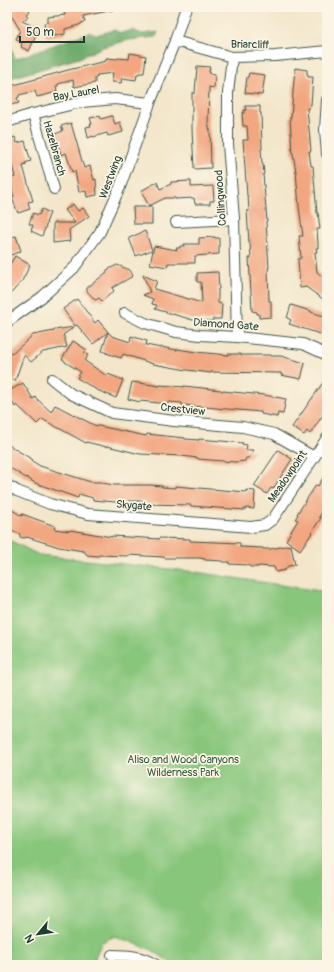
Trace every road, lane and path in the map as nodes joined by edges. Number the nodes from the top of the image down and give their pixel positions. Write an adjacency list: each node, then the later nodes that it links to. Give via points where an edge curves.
1 (186, 7): 2 (street, Westwing)
2 (174, 41): 4 (street, Briarcliff); 6 (street, Westwing)
3 (327, 52): 4 (street, Briarcliff)
4 (232, 57): 11 (street, Collingwood, via 228,93 228,137)
5 (327, 100): 9 (street)
6 (150, 103): 7 (street, Bay Laurel, via 115,98 82,102); 14 (street, Westwing, via 120,187 100,232 74,268 42,298)
7 (33, 114): 8 (street, Bay Laurel); 10 (street, Hazelbranch)
8 (7, 122)
9 (327, 154)
10 (54, 189)
11 (234, 218): 12 (street); 15 (street, Collingwood)
12 (176, 222)
13 (125, 312): 15 (street, Diamond Gate, via 144,323 176,332)
14 (7, 322)
15 (237, 337): 16 (street, Diamond Gate, via 303,344)
16 (327, 355)
17 (52, 379): 19 (street, Crestview, via 71,394 112,413 243,427 274,434)
18 (327, 438): 19 (street, Meadowpoint)
19 (314, 457): 21 (street, Meadowpoint, via 273,519)
20 (7, 485): 21 (street, Skygate, via 17,492 50,504 88,514 251,527)
21 (265, 525)
22 (112, 955): 23 (street, via 133,956 149,960)
23 (156, 965)

